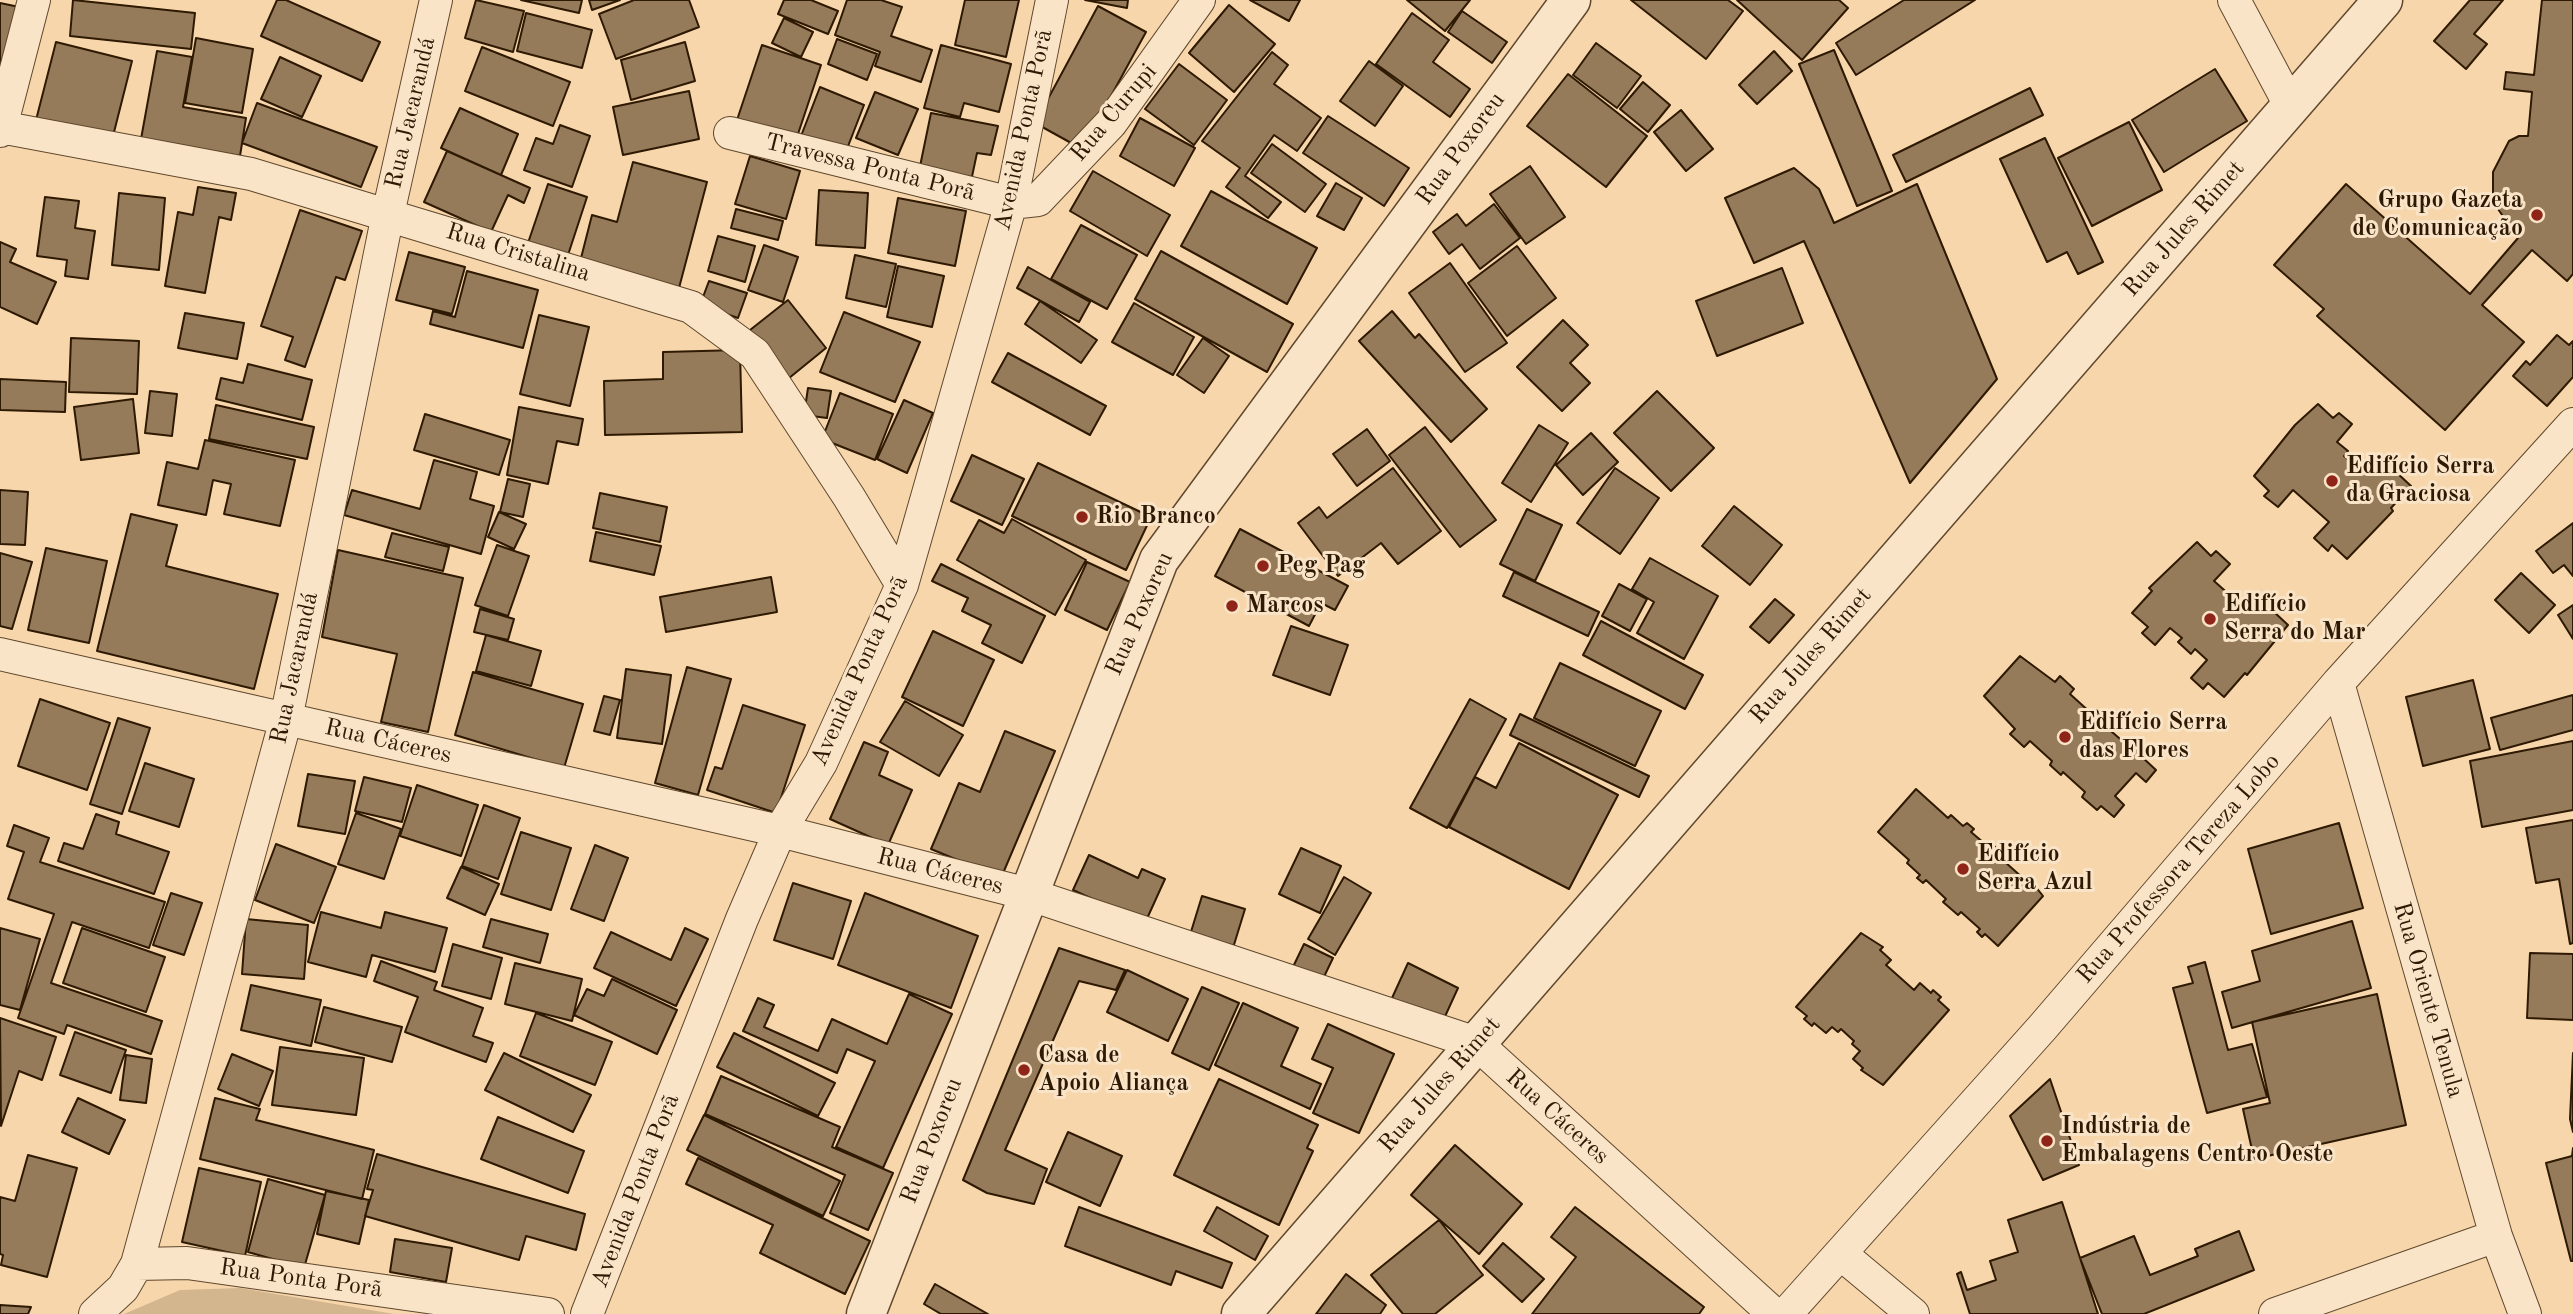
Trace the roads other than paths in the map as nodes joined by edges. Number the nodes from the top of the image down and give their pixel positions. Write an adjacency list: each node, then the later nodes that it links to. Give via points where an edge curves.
1 (34, 0): 9 (street)
2 (436, 0): 12 (street, Rua Jacarandá)
3 (1052, 0): 11 (street, Avenida Ponta Porã)
4 (1199, 0): 11 (street, Rua Curupi, via 1111,123 1038,200)
5 (1571, 0): 19 (street, Rua Poxoreu, via 1159,560)
6 (2234, 0): 8 (street)
7 (2383, 0): 8 (street, Rua Jules Rimet)
8 (2291, 107): 20 (street, Rua Jules Rimet)
9 (0, 128): 12 (street, Rua Cristalina, via 251,174)
10 (730, 133): 11 (street, Travessa Ponta Porã)
11 (1011, 203): 14 (street, Avenida Ponta Porã)
12 (388, 214): 14 (street, Rua Cristalina, via 691,307 755,354); 17 (street, Rua Jacarandá)
13 (2573, 424): 16 (street, Rua Professora Tereza Lobo)
14 (902, 585): 18 (street, Avenida Ponta Porã, via 821,763)
15 (0, 654): 17 (street, Rua Cáceres)
16 (2338, 683): 21 (street, Rua Oriente Tenula); 22 (street, Rua Professora Tereza Lobo)
17 (286, 719): 18 (street, Rua Cáceres); 23 (street, Rua Jacarandá)
18 (780, 831): 19 (street, Rua Cáceres); 26 (street, Avenida Ponta Porã)
19 (1027, 894): 20 (street, Rua Cáceres); 27 (street, Rua Poxoreu)
20 (1476, 1043): 28 (street, Rua Jules Rimet); 29 (street, Rua Cáceres)
21 (2496, 1236): 32 (street); 33 (street, Rua Oriente Tenula)
22 (1841, 1254): 30 (street, Rua Professora Tereza Lobo); 31 (street)
23 (137, 1264): 24 (street, Rua Jacarandá, via 123,1288); 25 (street, Rua Ponta Porã, via 187,1263)
24 (95, 1314)
25 (548, 1314)
26 (587, 1314)
27 (866, 1314)
28 (1241, 1314)
29 (1774, 1314)
30 (1786, 1314)
31 (1913, 1314)
32 (2275, 1314)
33 (2525, 1314)

